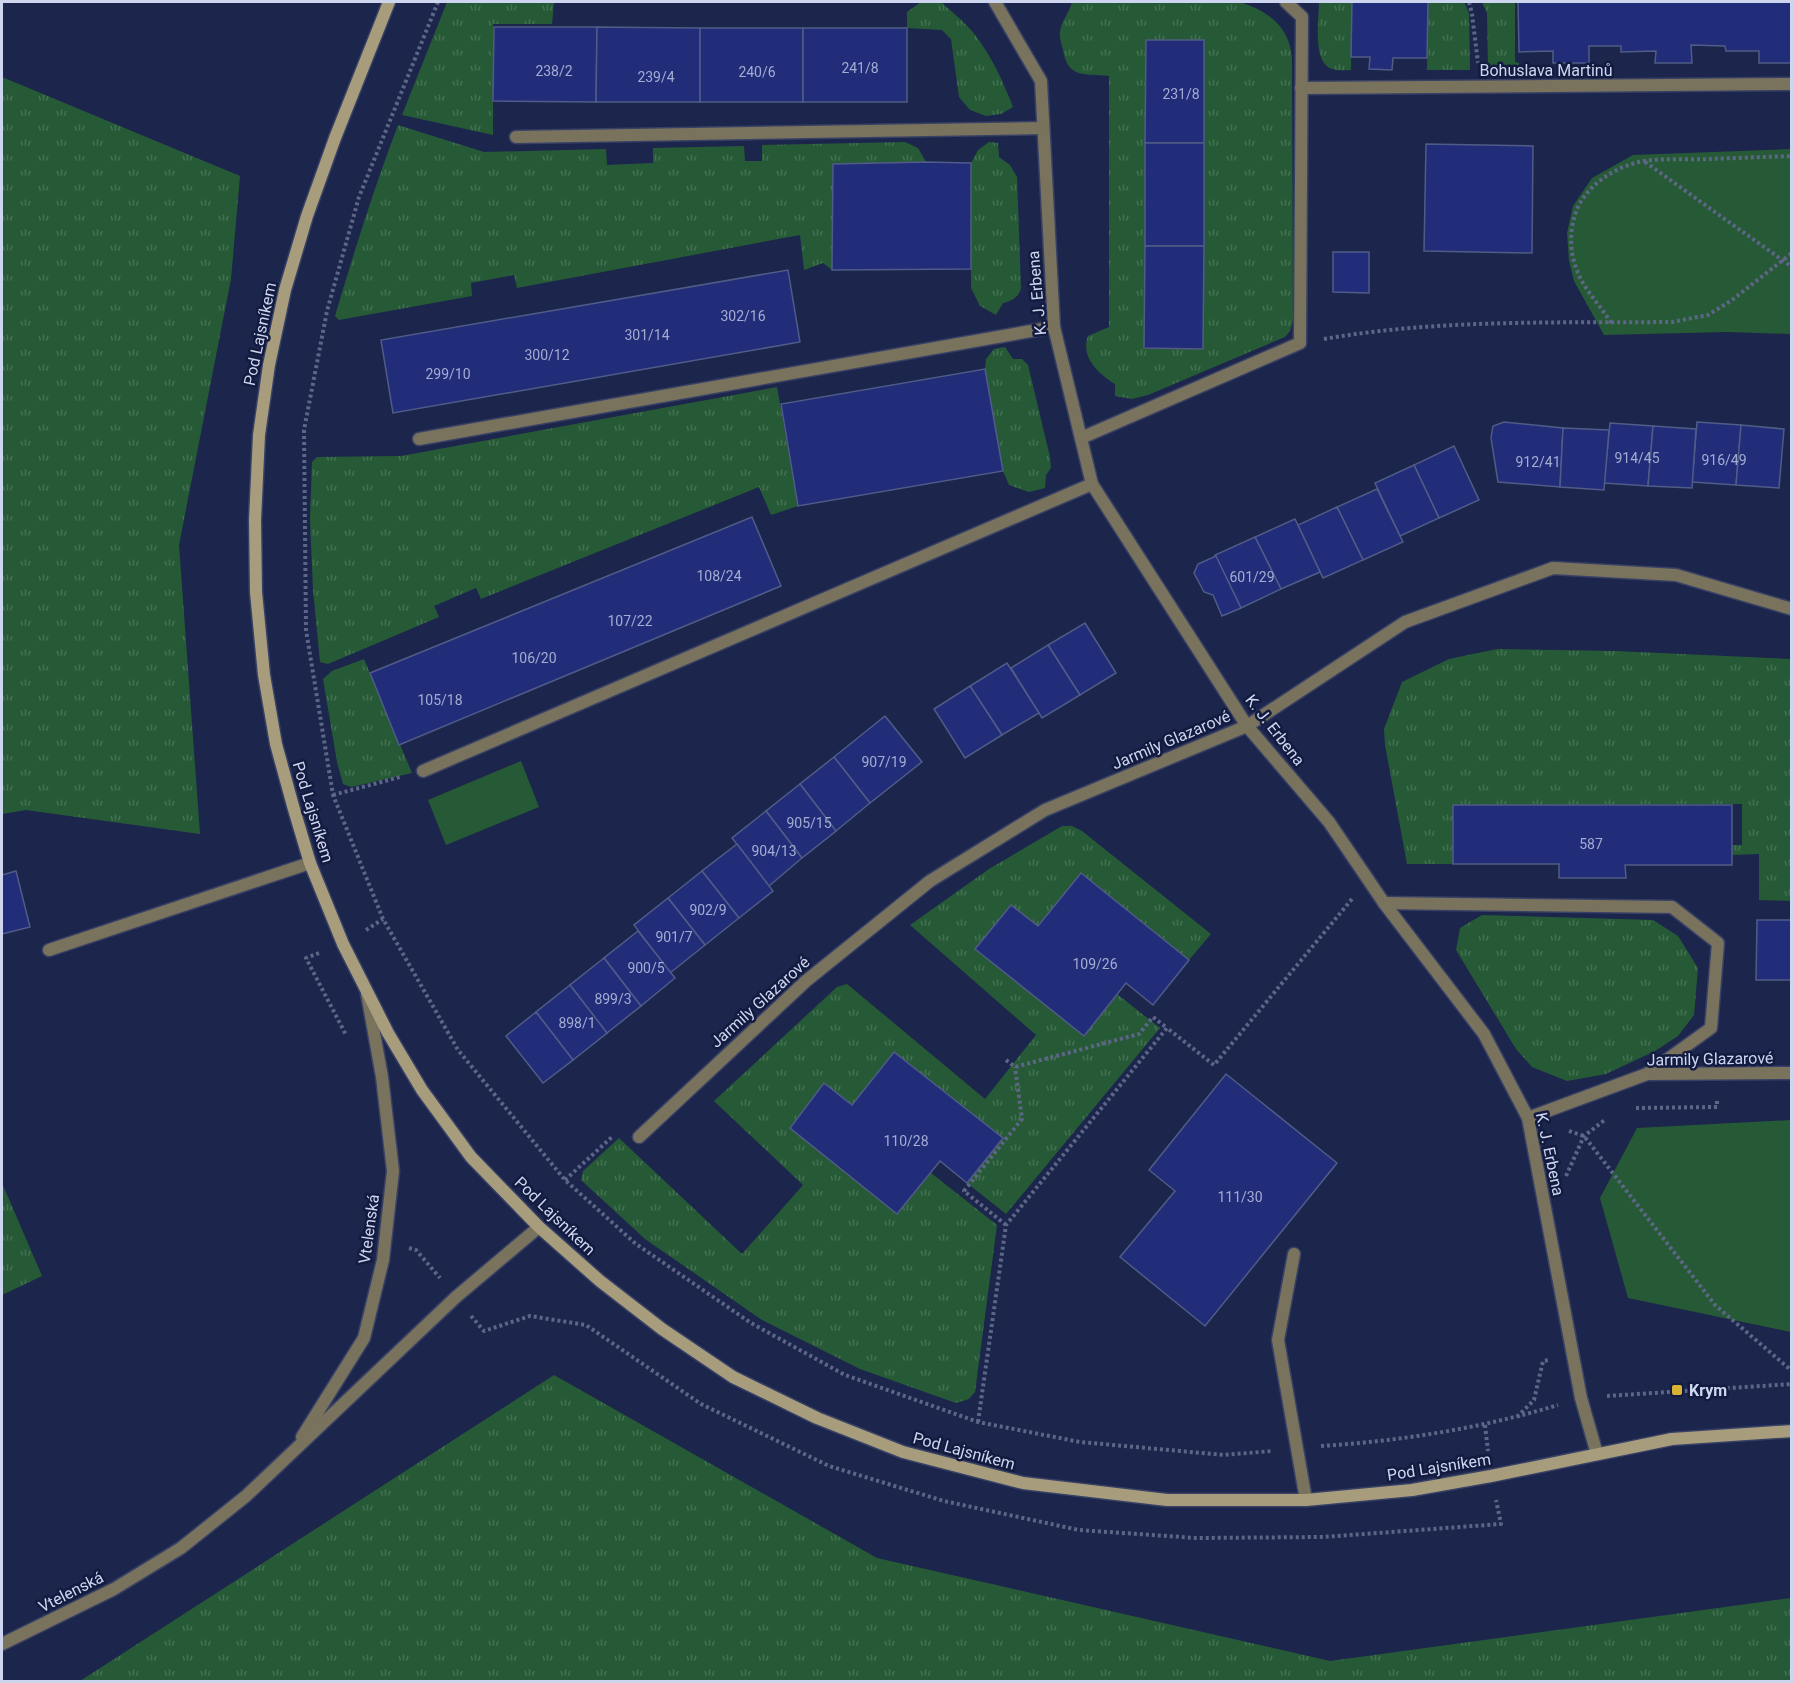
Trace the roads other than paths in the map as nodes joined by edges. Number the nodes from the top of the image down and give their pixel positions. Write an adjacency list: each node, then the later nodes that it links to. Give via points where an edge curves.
1 (389, 2): 17 (street, Pod Lajsníkem, via 307,216 271,354 260,435 256,592 264,675 276,744)
2 (995, 2): 8 (street, K. J. Erbena, via 1041,81)
3 (1286, 2): 5 (street)
4 (1302, 2): 5 (street)
5 (1302, 17): 7 (street)
6 (1791, 84): 7 (street, Bohuslava Martinů)
7 (1301, 88): 11 (street, via 1300,343)
8 (1043, 128): 9 (street); 10 (street, K. J. Erbena)
9 (516, 137)
10 (1054, 327): 11 (street, K. J. Erbena); 12 (street)
11 (1081, 438): 13 (street, K. J. Erbena)
12 (419, 439)
13 (1092, 484): 15 (street, K. J. Erbena); 16 (street)
14 (1791, 609): 15 (street, Jarmily Glazarové, via 1676,575 1553,568 1405,622)
15 (1247, 726): 18 (street, K. J. Erbena, via 1329,822); 24 (street, Jarmily Glazarové, via 1045,810 930,881 806,981)
16 (423, 771)
17 (310, 863): 19 (street); 20 (street, Pod Lajsníkem, via 342,944)
18 (1384, 903): 22 (street, via 1672,908 1718,943 1711,1028); 23 (street, K. J. Erbena, via 1484,1034)
19 (49, 950)
20 (366, 990): 25 (street, Pod Lajsníkem, via 422,1090 471,1157); 28 (street, Vtelenská, via 393,1171 383,1260 363,1338)
21 (1791, 1073): 22 (street, Jarmily Glazarové)
22 (1647, 1074): 23 (street, Jarmily Glazarové)
23 (1528, 1118): 29 (street, K. J. Erbena, via 1581,1398)
24 (639, 1137)
25 (539, 1227): 28 (street, Vtelenská, via 456,1297); 30 (street, Pod Lajsníkem, via 662,1329 733,1377 817,1418 903,1452 1023,1483 1167,1500)
26 (1294, 1254): 30 (street, via 1278,1340)
27 (1791, 1431): 29 (street, Pod Lajsníkem, via 1672,1439)
28 (292, 1452): 31 (street, Vtelenská, via 182,1548 114,1589)
29 (1597, 1454): 30 (street, Pod Lajsníkem, via 1412,1490)
30 (1306, 1500)
31 (2, 1644)

